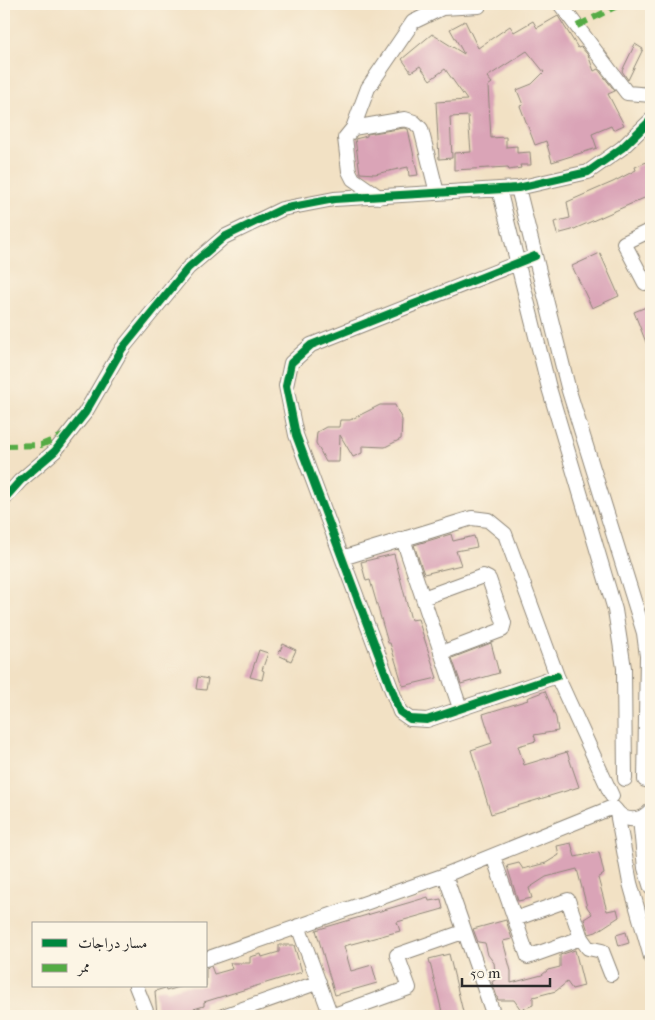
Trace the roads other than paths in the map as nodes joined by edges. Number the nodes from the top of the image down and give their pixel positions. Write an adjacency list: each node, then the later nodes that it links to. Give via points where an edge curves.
1 (560, 4): 3 (street, via 628,93)
2 (478, 6): 5 (street, via 442,8 413,22 368,88)
3 (651, 95)
4 (651, 120): 6 (street, via 622,148 588,172)
5 (353, 128): 8 (street, via 406,120 414,122 421,129); 9 (street, via 345,138 352,179)
6 (518, 188): 7 (street); 11 (street)
7 (499, 189): 8 (street); 12 (street)
8 (437, 193): 9 (street)
9 (379, 197): 14 (street, via 334,199 282,209 224,237 188,268 122,349 85,413 55,451)
10 (651, 230): 13 (street, via 624,243 645,283)
11 (535, 256): 12 (street); 22 (street, via 569,391 644,633)
12 (518, 263): 16 (street, via 311,345 291,363 286,386 296,435); 21 (street, via 549,388 615,610 624,668)
13 (651, 280)
14 (4, 499)
15 (403, 539): 16 (street); 17 (street); 19 (street, via 472,518 488,520 506,534)
16 (342, 558): 20 (street, via 400,712 410,719 427,720)
17 (423, 598): 18 (street); 18 (street, via 483,576 489,579 504,623 502,630)
18 (441, 653): 20 (street)
19 (558, 676): 20 (street); 23 (street)
20 (460, 708)
21 (624, 779): 22 (street, via 635,777); 23 (street, via 616,786)
22 (649, 784)
23 (614, 805): 24 (street, via 632,820); 25 (street); 33 (street, via 630,883)
24 (647, 815): 27 (street, via 645,868)
25 (493, 856): 26 (street); 28 (street)
26 (445, 875): 29 (street); 30 (street)
27 (651, 888)
28 (515, 919): 31 (street, via 528,957); 31 (street, via 568,900)
29 (298, 926): 32 (street); 35 (street)
30 (464, 932): 39 (street, via 397,955 409,988); 40 (street)
31 (581, 938): 34 (street, via 588,948 602,951)
32 (208, 957)
33 (651, 957)
34 (611, 974)
35 (319, 982): 38 (street); 39 (street)
36 (137, 988): 37 (street)
37 (148, 1016)
38 (223, 1016)
39 (331, 1016)
40 (494, 1016)

